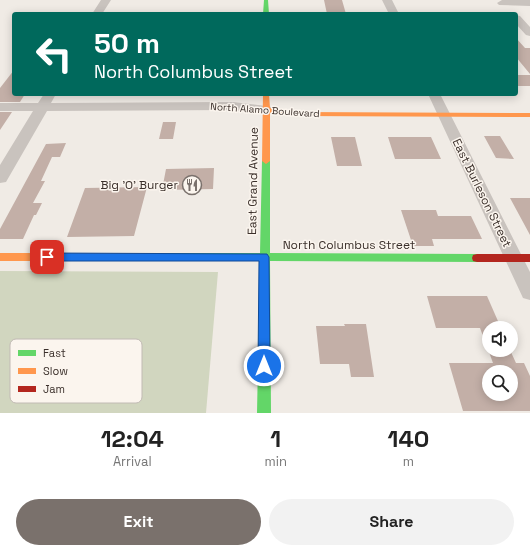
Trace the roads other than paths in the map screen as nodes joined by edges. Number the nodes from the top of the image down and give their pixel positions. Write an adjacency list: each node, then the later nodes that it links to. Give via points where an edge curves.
1 (106, 0): 6 (street)
2 (266, 0): 7 (main road)
3 (387, 0): 8 (street)
4 (500, 2): 5 (street); 9 (street)
5 (530, 3)
6 (98, 12)
7 (266, 12)
8 (393, 12)
9 (510, 12)
10 (518, 20): 11 (street)
11 (530, 33)
12 (266, 96): 16 (main road, East Grand Avenue)
13 (435, 96): 17 (street, East Burleson Street)
14 (46, 100): 15 (street, North Alamo Boulevard); 16 (street, North Alamo Boulevard, via 233,106); 19 (street)
15 (0, 107)
16 (266, 110): 17 (main road, North Alamo Boulevard, via 299,114); 21 (main road, East Grand Avenue)
17 (444, 114): 18 (main road, North Alamo Boulevard); 22 (street, East Burleson Street)
18 (530, 114)
19 (0, 178)
20 (0, 257): 21 (main road, North Columbus Street)
21 (264, 257): 22 (main road, North Columbus Street); 24 (main road, East Grand Avenue)
22 (522, 258): 23 (street, East Burleson Street)
23 (530, 292)
24 (264, 413)

